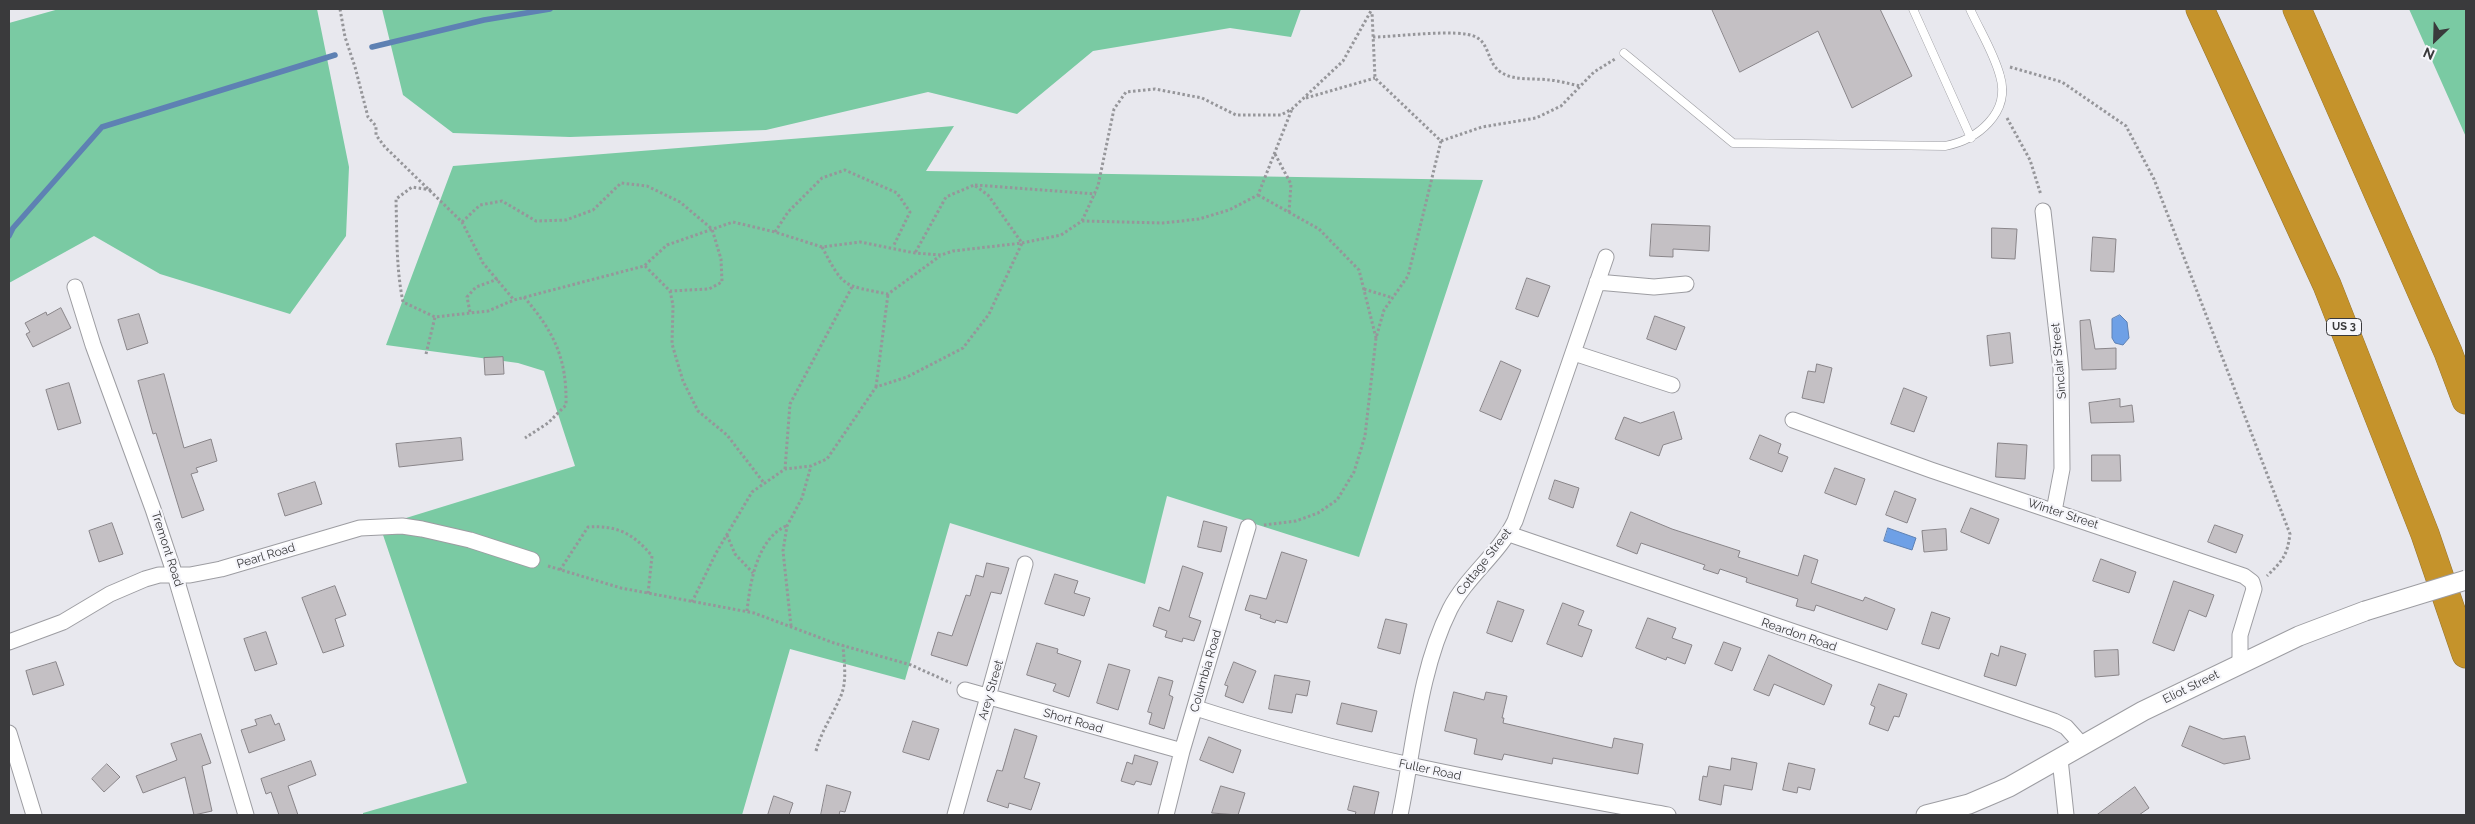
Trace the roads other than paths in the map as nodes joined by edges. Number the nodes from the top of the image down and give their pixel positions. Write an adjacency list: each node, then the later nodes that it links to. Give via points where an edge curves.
1 (1913, 9): 6 (lane)
2 (1970, 9): 6 (lane, via 1995,63 2002,90 2000,105 1987,126)
3 (2200, 9): 24 (highway, US 3, via 2327,285 2425,534)
4 (2297, 9): 14 (highway, via 2448,352)
5 (1624, 53): 6 (lane, via 1733,143 1945,146)
6 (1971, 138)
7 (2043, 210): 16 (street, Sinclair Street, via 2062,387 2062,469)
8 (1606, 257): 9 (street, Cottage Street)
9 (1597, 282): 10 (street, via 1654,287); 12 (street, Cottage Street)
10 (1686, 284)
11 (75, 288): 21 (street, Tremont Road)
12 (1574, 353): 13 (street); 18 (street, Cottage Street)
13 (1672, 385)
14 (2466, 400)
15 (1793, 420): 16 (street, Winter Street)
16 (2054, 511): 25 (street, Winter Street, via 2236,572 2252,582 2254,589 2240,635)
17 (1248, 527): 28 (street, Columbia Road)
18 (1509, 534): 30 (street, Reardon Road, via 2054,721 2066,727); 33 (street, Cottage Street, via 1458,594 1442,627 1425,685)
19 (532, 560): 21 (street, Pearl Road, via 470,540 402,526 380,526 360,528 221,569)
20 (1025, 564): 27 (street, Arey Street)
21 (175, 575): 23 (street, Pearl Road, via 159,575 128,586 63,622); 35 (street, Tremont Road)
22 (2466, 580): 25 (street, Eliot Street, bridge, via 2299,636)
23 (9, 642)
24 (2466, 654)
25 (2240, 664): 30 (street, Eliot Street, via 2143,711)
26 (964, 690): 27 (street, Short Road)
27 (989, 697): 31 (street, Short Road); 36 (street, Arey Street)
28 (1196, 708): 31 (street, Columbia Road); 33 (street, Fuller Road, via 1271,732)
29 (9, 733): 34 (street)
30 (2083, 746): 32 (street, Eliot Street)
31 (1182, 751): 37 (street, Columbia Road)
32 (2060, 759): 40 (street, Eliot Street, via 1989,796); 41 (street)
33 (1410, 766): 38 (street, Cottage Street); 39 (street, Fuller Road)
34 (34, 815)
35 (246, 815)
36 (955, 815)
37 (1166, 815)
38 (1400, 815)
39 (1668, 815)
40 (1926, 815)
41 (2066, 815)

